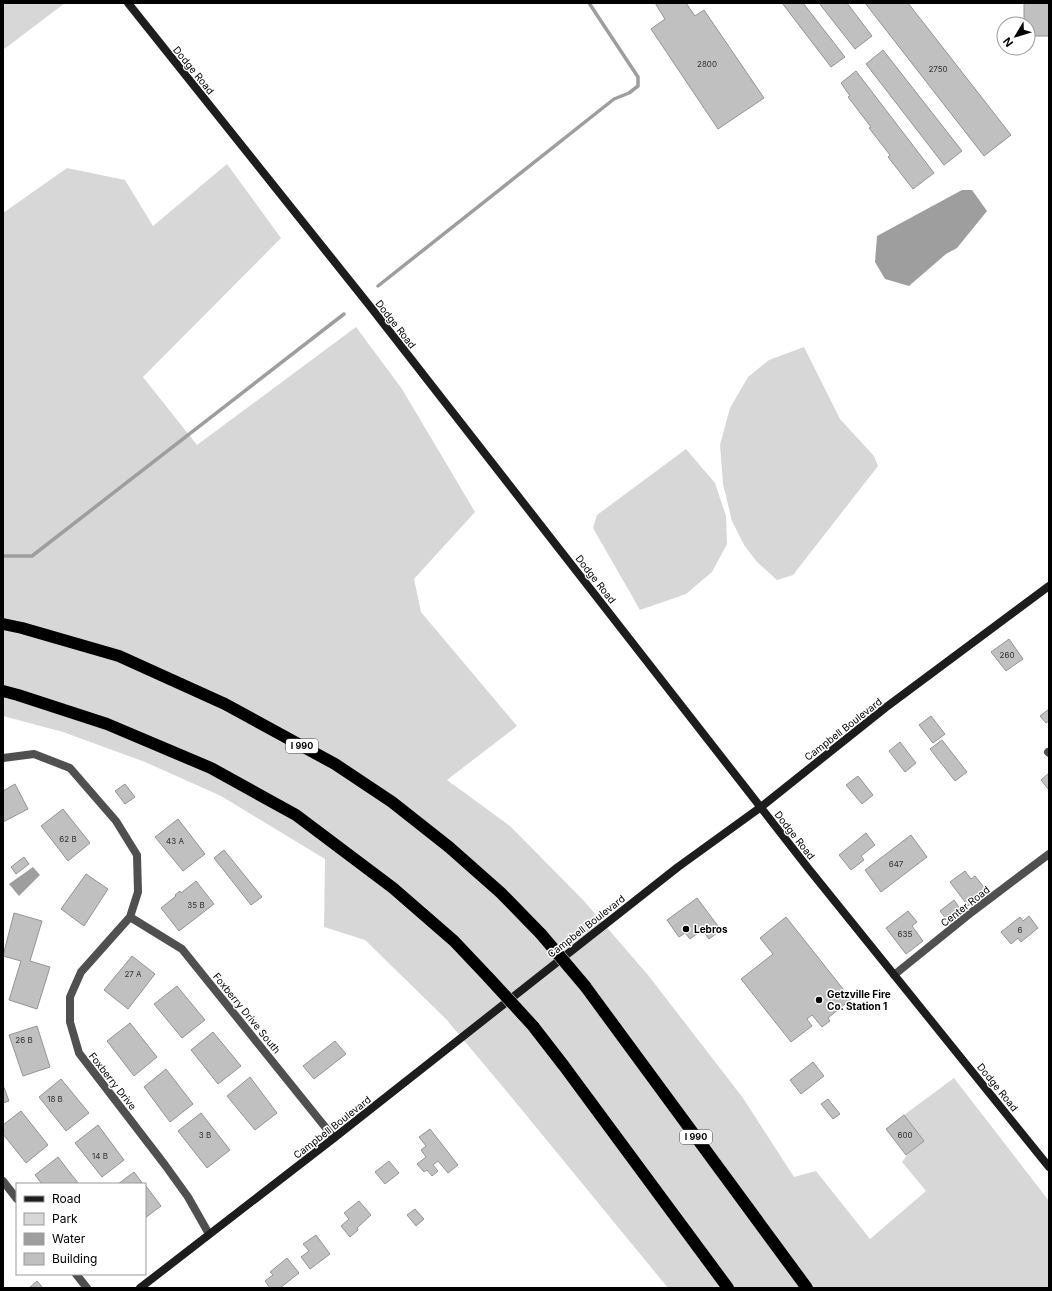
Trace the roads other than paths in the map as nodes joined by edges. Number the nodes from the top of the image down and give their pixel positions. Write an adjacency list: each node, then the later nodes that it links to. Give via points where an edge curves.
1 (128, 3): 6 (street, Dodge Road, via 369,305)
2 (1049, 586): 6 (street, Campbell Boulevard, via 885,708)
3 (3, 624): 19 (highway, I 990, bridge, via 119,656 226,704 335,764 392,802 449,847 501,893 541,934 585,986)
4 (3, 691): 18 (highway, bridge, via 107,724 211,768 296,815 393,888 454,940 533,1026)
5 (3, 758): 8 (street, Foxberry Drive, via 34,754 70,768 116,821 137,855 138,892)
6 (761, 807): 9 (street, Dodge Road); 10 (street, Campbell Boulevard, via 678,867)
7 (1049, 854): 9 (street, Center Road)
8 (130, 917): 10 (street, Foxberry Drive South, via 182,949); 14 (street, Foxberry Drive, via 81,972 70,997 70,1022 79,1053 188,1196)
9 (894, 975): 11 (street, Dodge Road)
10 (334, 1138): 14 (street, Campbell Boulevard)
11 (1049, 1167)
12 (3, 1182): 13 (street)
13 (16, 1198)
14 (209, 1234): 17 (street, Campbell Boulevard)
15 (77, 1275): 16 (street)
16 (87, 1288)
17 (140, 1288)
18 (728, 1288)
19 (806, 1288)

